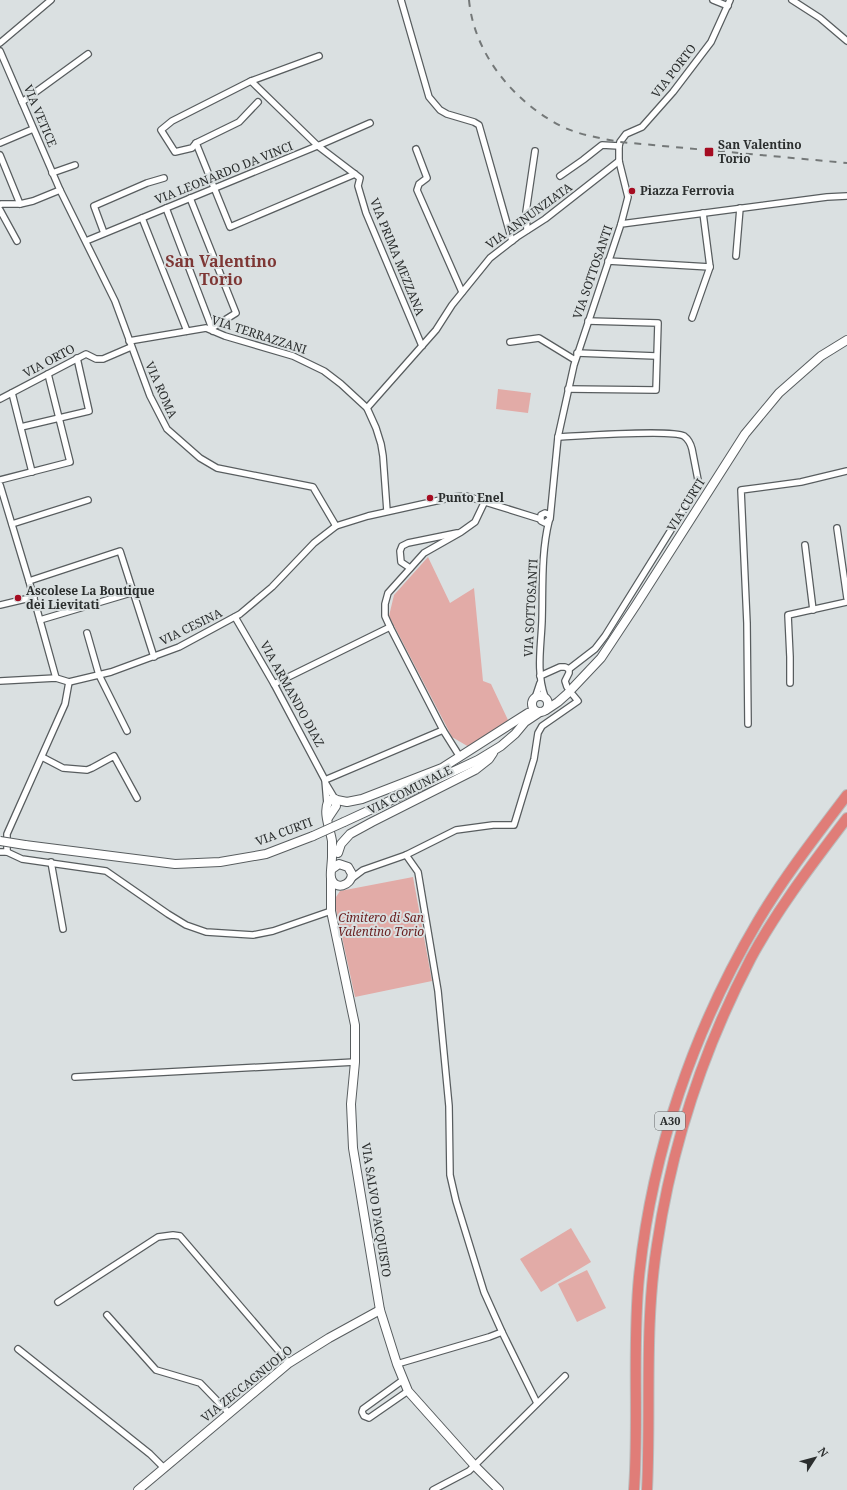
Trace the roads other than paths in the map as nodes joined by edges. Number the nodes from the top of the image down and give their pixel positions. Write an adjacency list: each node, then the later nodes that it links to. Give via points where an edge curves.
1 (50, 0): 8 (street)
2 (400, 0): 46 (street, via 428,97 447,114 479,125)
3 (713, 0): 6 (street)
4 (730, 0): 6 (street, VIA PORTO)
5 (792, 0): 7 (street, via 820,18)
6 (728, 6): 19 (street, VIA PORTO, via 711,42 673,92 642,127 626,134)
7 (847, 41)
8 (0, 43)
9 (0, 51): 13 (street, VIA VETICE)
10 (88, 54): 13 (street)
11 (319, 56): 12 (street)
12 (251, 81): 17 (street, via 172,121 161,130 175,152 192,148); 20 (street)
13 (22, 102): 16 (street, VIA VETICE)
14 (258, 102): 17 (street, via 239,122)
15 (370, 123): 20 (street, VIA LEONARDO DA VINCI)
16 (33, 129): 18 (street); 26 (street, VIA VETICE)
17 (196, 143): 30 (street)
18 (0, 144)
19 (620, 144): 24 (street); 28 (street, via 602,145)
20 (318, 146): 27 (street); 30 (street, VIA LEONARDO DA VINCI)
21 (416, 149): 50 (street, via 427,178 419,184 417,190)
22 (535, 151): 42 (street, via 526,212)
23 (0, 155): 35 (street)
24 (620, 161): 41 (street, via 628,197); 42 (street, VIA ANNUNZIATA)
25 (75, 165): 26 (street)
26 (52, 173): 31 (street, VIA VETICE)
27 (355, 174): 30 (street, via 230,227); 58 (street, VIA PRIMA MEZZANA, via 360,178 358,186 366,214)
28 (560, 176)
29 (164, 178): 43 (street, via 94,206)
30 (215, 188): 33 (street, VIA LEONARDO DA VINCI)
31 (60, 190): 35 (street); 45 (street, VIA VETICE)
32 (847, 196): 37 (street, VIA SOTTOSANTI)
33 (190, 198): 36 (street, VIA LEONARDO DA VINCI); 53 (street, via 236,313)
34 (0, 204): 35 (street)
35 (20, 204)
36 (166, 208): 40 (street, VIA LEONARDO DA VINCI); 53 (street)
37 (740, 208): 39 (street, VIA SOTTOSANTI); 47 (street)
38 (0, 210): 44 (street)
39 (703, 213): 41 (street, VIA SOTTOSANTI); 49 (street)
40 (142, 218): 43 (street, VIA LEONARDO DA VINCI); 54 (street)
41 (621, 224): 48 (street, VIA SOTTOSANTI)
42 (527, 230): 46 (street, VIA ANNUNZIATA)
43 (104, 233): 45 (street, VIA LEONARDO DA VINCI)
44 (17, 241)
45 (86, 241): 56 (street, VIA ROMA, via 115,301)
46 (512, 241): 50 (street, VIA ANNUNZIATA, via 490,258)
47 (736, 256)
48 (608, 261): 49 (street); 52 (street, VIA SOTTOSANTI)
49 (710, 267): 51 (street)
50 (462, 292): 58 (street, VIA ANNUNZIATA)
51 (692, 318)
52 (588, 321): 60 (street, VIA SOTTOSANTI); 61 (street, via 658,323)
53 (212, 329): 54 (street, VIA TERRAZZANI); 68 (street, VIA TERRAZZANI, via 293,356 324,371)
54 (187, 331): 56 (street, VIA TERRAZZANI)
55 (847, 340): 112 (street, VIA CURTI, via 821,356 779,393 745,434 601,658)
56 (129, 341): 59 (street, VIA ROMA)
57 (510, 342): 63 (street, via 539,338)
58 (422, 346): 68 (street, VIA ANNUNZIATA)
59 (131, 347): 62 (street, VIA ORTO, via 103,359 86,354); 83 (street, VIA ROMA, via 150,396 167,429 200,458 217,468 312,487)
60 (577, 353): 61 (street); 63 (street, VIA SOTTOSANTI)
61 (656, 356): 65 (street, via 656,390)
62 (77, 358): 64 (street, VIA ORTO); 69 (street, via 89,411)
63 (575, 360): 65 (street, VIA SOTTOSANTI)
64 (48, 374): 66 (street, VIA ORTO); 69 (street)
65 (568, 389): 71 (street, VIA SOTTOSANTI)
66 (12, 393): 67 (street, VIA ORTO); 70 (street)
67 (0, 399)
68 (367, 408): 79 (street, via 382,444)
69 (59, 418): 70 (street); 73 (street, via 70,462)
70 (21, 427): 73 (street)
71 (558, 437): 78 (street, VIA SOTTOSANTI); 101 (street, via 637,434 684,436 692,449 699,485 605,636 595,649)
72 (847, 471): 117 (street, via 800,482 741,490 747,623)
73 (32, 472): 74 (street)
74 (0, 480)
75 (0, 485): 82 (street)
76 (88, 500): 82 (street)
77 (485, 501): 79 (street, via 466,496 454,497); 80 (street, via 507,510); 85 (street, via 475,522)
78 (551, 503): 80 (street, VIA SOTTOSANTI); 81 (street, VIA SOTTOSANTI)
79 (388, 511): 83 (street)
80 (542, 517): 81 (street, via 548,514); 81 (street, via 545,523); 86 (street, VIA SOTTOSANTI)
81 (549, 519): 86 (street, VIA SOTTOSANTI)
82 (12, 524): 89 (street)
83 (336, 526): 96 (street, VIA CESINA, via 314,543 272,587)
84 (837, 528): 92 (street)
85 (462, 532): 88 (street, via 424,554); 88 (street, via 402,546 401,562)
86 (546, 534): 104 (street, VIA SOTTOSANTI)
87 (805, 545): 95 (street)
88 (410, 568): 98 (street, via 388,593 385,616)
89 (29, 581): 90 (street, via 120,551); 91 (street)
90 (134, 592): 97 (street); 100 (street)
91 (34, 597): 94 (street); 97 (street)
92 (847, 598)
93 (847, 602): 95 (street)
94 (0, 605)
95 (813, 610): 107 (street, via 788,615)
96 (235, 617): 100 (street, VIA CESINA, via 179,648); 108 (street, VIA ARMANDO DIAZ)
97 (40, 620): 103 (street)
98 (390, 627): 108 (street); 118 (street)
99 (87, 633): 102 (street)
100 (154, 656): 102 (street, VIA CESINA)
101 (569, 669): 104 (street, via 560,667); 109 (street, via 565,681)
102 (99, 675): 106 (street, VIA CESINA); 119 (street)
103 (56, 678): 105 (street); 106 (street)
104 (540, 680): 111 (street, VIA SOTTOSANTI); 113 (street, VIA SOTTOSANTI)
105 (0, 681)
106 (69, 682): 121 (street, via 65,704)
107 (790, 683)
108 (274, 684): 123 (street, VIA ARMANDO DIAZ)
109 (567, 687)
110 (573, 695): 135 (street, via 578,701 542,726 538,733 534,759 514,825 456,830)
111 (545, 698): 112 (street); 113 (street, via 540,696); 114 (street, via 548,703)
112 (561, 698): 114 (street, VIA CURTI)
113 (534, 701): 114 (street, via 534,709); 115 (street, VIA CURTI)
114 (543, 711): 116 (street, VIA CURTI)
115 (528, 713): 116 (street, VIA CURTI); 122 (street)
116 (525, 722): 120 (street, VIA CURTI)
117 (748, 724)
118 (443, 730): 122 (street); 123 (street)
119 (127, 731)
120 (496, 750): 130 (street, VIA CURTI, bridge, via 344,822 266,854 220,862 175,864); 134 (street, VIA COMUNALE, via 489,760 476,770 350,834 341,844)
121 (42, 756): 125 (street, via 63,768 87,770 114,756); 133 (street, via 7,834)
122 (460, 757): 126 (street, via 442,768 374,796 347,802)
123 (325, 782): 126 (street, VIA ARMANDO DIAZ); 127 (street, VIA ARMANDO DIAZ)
124 (847, 795): 164 (highway, A30, via 789,874 737,958 696,1046 673,1111 655,1177 639,1278)
125 (137, 798)
126 (335, 799): 127 (street); 128 (street, via 336,806)
127 (327, 804): 128 (street, VIA ARMANDO DIAZ)
128 (328, 818): 131 (street, VIA ARMANDO DIAZ)
129 (847, 818): 165 (highway, A30, via 803,876 752,958 709,1048 691,1097 669,1178 656,1245 648,1370)
130 (0, 841)
131 (332, 843): 134 (street); 139 (street)
132 (0, 852): 133 (street)
133 (7, 852): 136 (street, via 22,858)
134 (338, 853): 137 (street)
135 (406, 855): 138 (street); 150 (street, via 418,872 438,991 449,1106 450,1175 484,1292)
136 (51, 862): 143 (street, via 106,870 168,914 186,925 206,932 253,935 273,931); 144 (street)
137 (347, 867): 138 (street); 139 (street, via 336,865); 140 (street, via 352,874)
138 (363, 870): 140 (street)
139 (331, 873): 141 (street, via 336,884); 142 (street, VIA SALVO D'ACQUISTO)
140 (350, 880): 141 (street)
141 (341, 886): 142 (street)
142 (330, 896): 143 (street, VIA SALVO D'ACQUISTO)
143 (331, 911): 145 (street, VIA SALVO D'ACQUISTO, via 355,1025)
144 (63, 929)
145 (355, 1062): 146 (street); 148 (street, VIA SALVO D'ACQUISTO, via 351,1104 353,1148)
146 (75, 1077)
147 (58, 1302): 152 (street, via 158,1237 180,1236)
148 (380, 1310): 152 (street, VIA ZECCAGNUOLO); 153 (street, VIA SALVO D'ACQUISTO)
149 (107, 1315): 158 (street, via 156,1370 200,1383)
150 (502, 1332): 153 (street); 157 (street)
151 (18, 1349): 160 (street, via 150,1454)
152 (289, 1363): 158 (street, VIA ZECCAGNUOLO)
153 (398, 1364): 155 (street, VIA SALVO D'ACQUISTO)
154 (565, 1376): 157 (street)
155 (403, 1380): 156 (street, VIA SALVO D'ACQUISTO); 156 (street, via 363,1409 364,1416 369,1418)
156 (408, 1391): 159 (street, VIA SALVO D'ACQUISTO)
157 (537, 1403): 159 (street)
158 (229, 1413): 160 (street, VIA ZECCAGNUOLO)
159 (475, 1466): 162 (street, via 469,1472); 163 (street, VIA SALVO D'ACQUISTO)
160 (164, 1468): 161 (street, VIA ZECCAGNUOLO)
161 (138, 1490)
162 (433, 1490)
163 (499, 1490)
164 (634, 1490)
165 (647, 1490)

